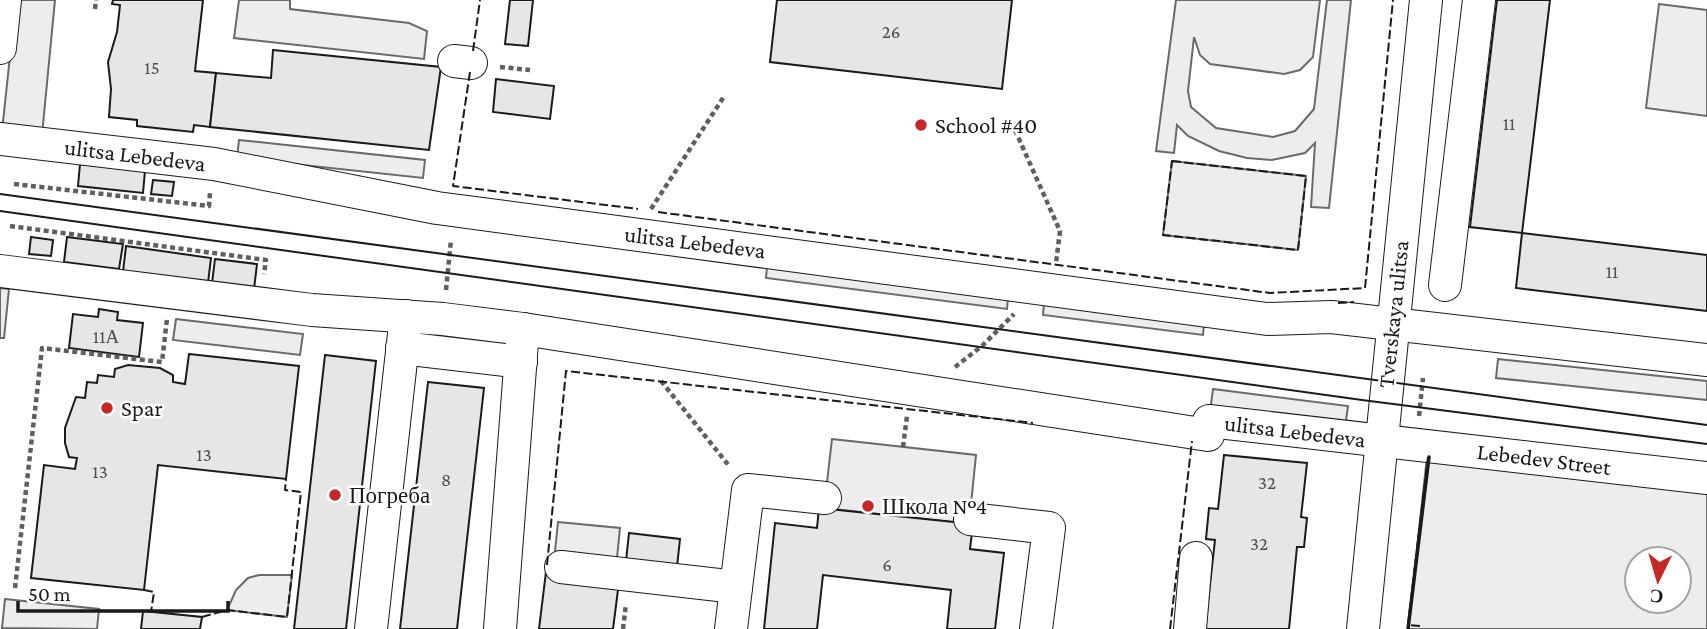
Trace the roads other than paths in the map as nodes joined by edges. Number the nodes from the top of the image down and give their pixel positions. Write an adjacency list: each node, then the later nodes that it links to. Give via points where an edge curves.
1 (5, 0): 4 (street)
2 (1426, 0): 9 (street, Tverskaya ulitsa)
3 (1479, 0): 7 (street)
4 (0, 48)
5 (0, 139): 9 (street, ulitsa Lebedeva, via 214,164 446,209 647,223 1048,275 1267,319 1331,317)
6 (0, 271): 8 (street, ulitsa Lebedeva, via 259,304)
7 (1445, 285)
8 (406, 316): 10 (street, ulitsa Lebedeva); 11 (street)
9 (1392, 324): 12 (street); 14 (street, Tverskaya ulitsa)
10 (523, 329): 13 (street); 14 (street, ulitsa Lebedeva, via 1209,428)
11 (402, 348): 13 (street); 21 (street)
12 (1707, 360)
13 (521, 362): 22 (street)
14 (1380, 440): 15 (street, Lebedev Street); 26 (street, Tverskaya ulitsa)
15 (1707, 478)
16 (825, 498): 20 (street, via 748,490)
17 (970, 519): 24 (street, via 1049,528)
18 (1196, 558): 25 (street)
19 (561, 567): 20 (street)
20 (736, 587): 23 (street)
21 (371, 629)
22 (500, 629)
23 (731, 629)
24 (1036, 629)
25 (1190, 629)
26 (1363, 629)

